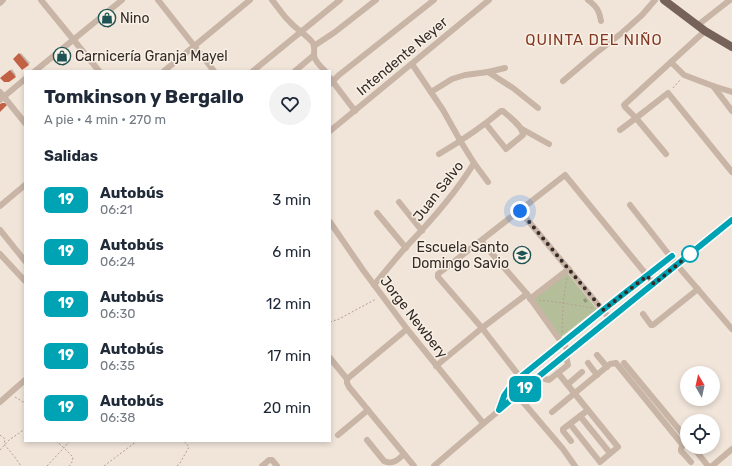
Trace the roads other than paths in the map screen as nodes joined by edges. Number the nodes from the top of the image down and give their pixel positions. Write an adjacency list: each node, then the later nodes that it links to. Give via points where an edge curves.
1 (3, 0): 15 (street)
2 (41, 0): 20 (street)
3 (122, 0): 20 (street)
4 (158, 0): 21 (street)
5 (250, 0): 21 (street)
6 (272, 0): 19 (street, via 286,19)
7 (340, 0): 19 (street)
8 (376, 0): 22 (street)
9 (434, 0): 37 (street)
10 (489, 0): 26 (street, Intendente Neyer)
11 (588, 0): 16 (street, via 596,6)
12 (655, 0): 38 (street, via 642,15)
13 (664, 0): 17 (main road)
14 (730, 2): 17 (street)
15 (0, 3)
16 (601, 21)
17 (698, 25): 18 (main road)
18 (705, 30): 23 (main road); 25 (street)
19 (301, 31): 22 (street); 32 (street)
20 (74, 40): 28 (street); 29 (street)
21 (194, 46): 30 (street); 31 (street)
22 (314, 46): 24 (street)
23 (732, 47)
24 (314, 55): 33 (street); 34 (street)
25 (671, 62): 39 (street, via 684,75); 46 (street, via 625,104)
26 (412, 64): 40 (street, Juan Salvo); 44 (street, Intendente Neyer)
27 (505, 68): 35 (street)
28 (36, 70)
29 (98, 70)
30 (165, 70)
31 (213, 70)
32 (254, 70)
33 (296, 70)
34 (324, 70)
35 (488, 72): 40 (street, via 452,79); 43 (street)
36 (24, 80): 42 (street)
37 (331, 81): 44 (street)
38 (563, 81)
39 (713, 86): 41 (street); 45 (street)
40 (431, 92): 52 (street, Juan Salvo)
41 (732, 92)
42 (1, 96): 47 (street)
43 (538, 108)
44 (355, 111): 50 (street, Intendente Neyer)
45 (732, 111)
46 (636, 118): 51 (street); 55 (street); 57 (street, via 668,93)
47 (24, 122)
48 (486, 124): 49 (street, via 503,111); 49 (street, via 506,149 523,135); 52 (street)
49 (522, 128): 53 (street)
50 (331, 130)
51 (620, 130)
52 (460, 142): 54 (street); 56 (street, Juan Salvo)
53 (549, 144)
54 (439, 154)
55 (666, 154)
56 (474, 163): 58 (street); 68 (street, Juan Salvo)
57 (732, 172)
58 (488, 182)
59 (24, 186): 62 (street)
60 (399, 202): 68 (street)
61 (630, 204): 72 (street)
62 (0, 206)
63 (520, 211): 69 (street); 75 (street); 76 (street, via 565,175)
64 (377, 213): 70 (street)
65 (732, 220): 74 (street)
66 (331, 223): 79 (street, Jorge Newbery)
67 (0, 230): 73 (street)
68 (422, 231): 70 (street, Juan Salvo)
69 (481, 241): 81 (street); 85 (street, via 438,276)
70 (406, 248): 79 (street, Juan Salvo)
71 (0, 254): 77 (street)
72 (672, 256): 74 (street); 76 (street)
73 (24, 260)
74 (678, 264): 78 (street); 80 (street)
75 (569, 269): 81 (street); 82 (street)
76 (647, 276): 78 (street); 82 (street)
77 (24, 280)
78 (654, 284): 84 (street)
79 (374, 285): 86 (street, Jorge Newbery)
80 (698, 289): 83 (street, via 653,325); 87 (street)
81 (528, 297): 85 (street); 88 (street)
82 (603, 310): 84 (street); 88 (street)
83 (643, 314)
84 (610, 319): 89 (street)
85 (482, 328): 94 (street); 99 (street)
86 (407, 329): 94 (street, Jorge Newbery); 101 (street)
87 (732, 329)
88 (562, 343): 89 (street); 99 (street)
89 (568, 353): 97 (street, via 568,365); 100 (street)
90 (597, 355): 95 (street)
91 (331, 359): 101 (street)
92 (588, 363): 98 (street)
93 (624, 363): 115 (street)
94 (436, 366): 113 (street, Jorge Newbery)
95 (606, 367): 98 (street); 123 (street, via 616,363 682,444 681,451)
96 (582, 372): 103 (street)
97 (558, 373): 100 (street, via 549,380); 103 (street)
98 (598, 375): 105 (street)
99 (520, 377): 104 (street); 109 (street, via 507,390)
100 (538, 377): 104 (street)
101 (347, 379): 108 (street, via 349,387)
102 (24, 381): 107 (street)
103 (568, 384): 105 (street)
104 (527, 386): 106 (street)
105 (575, 394): 110 (street); 111 (street)
106 (517, 395): 109 (street); 128 (street)
107 (0, 402)
108 (368, 410): 116 (street); 121 (street)
109 (499, 410): 113 (street)
110 (588, 410): 112 (street); 120 (street, via 618,446)
111 (552, 412)
112 (580, 416): 114 (street); 120 (street)
113 (483, 423): 127 (street)
114 (570, 424): 118 (street, via 563,430); 120 (street, via 600,462)
115 (680, 431)
116 (338, 435)
117 (367, 440): 121 (street, via 386,462 395,461)
118 (571, 441)
119 (732, 449): 130 (street)
120 (610, 453)
121 (404, 454): 126 (street)
122 (699, 454): 129 (street)
123 (691, 462)
124 (262, 466): 125 (street, via 269,460)
125 (277, 466)
126 (414, 466)
127 (434, 466)
128 (575, 466)
129 (708, 466)
130 (712, 466)

